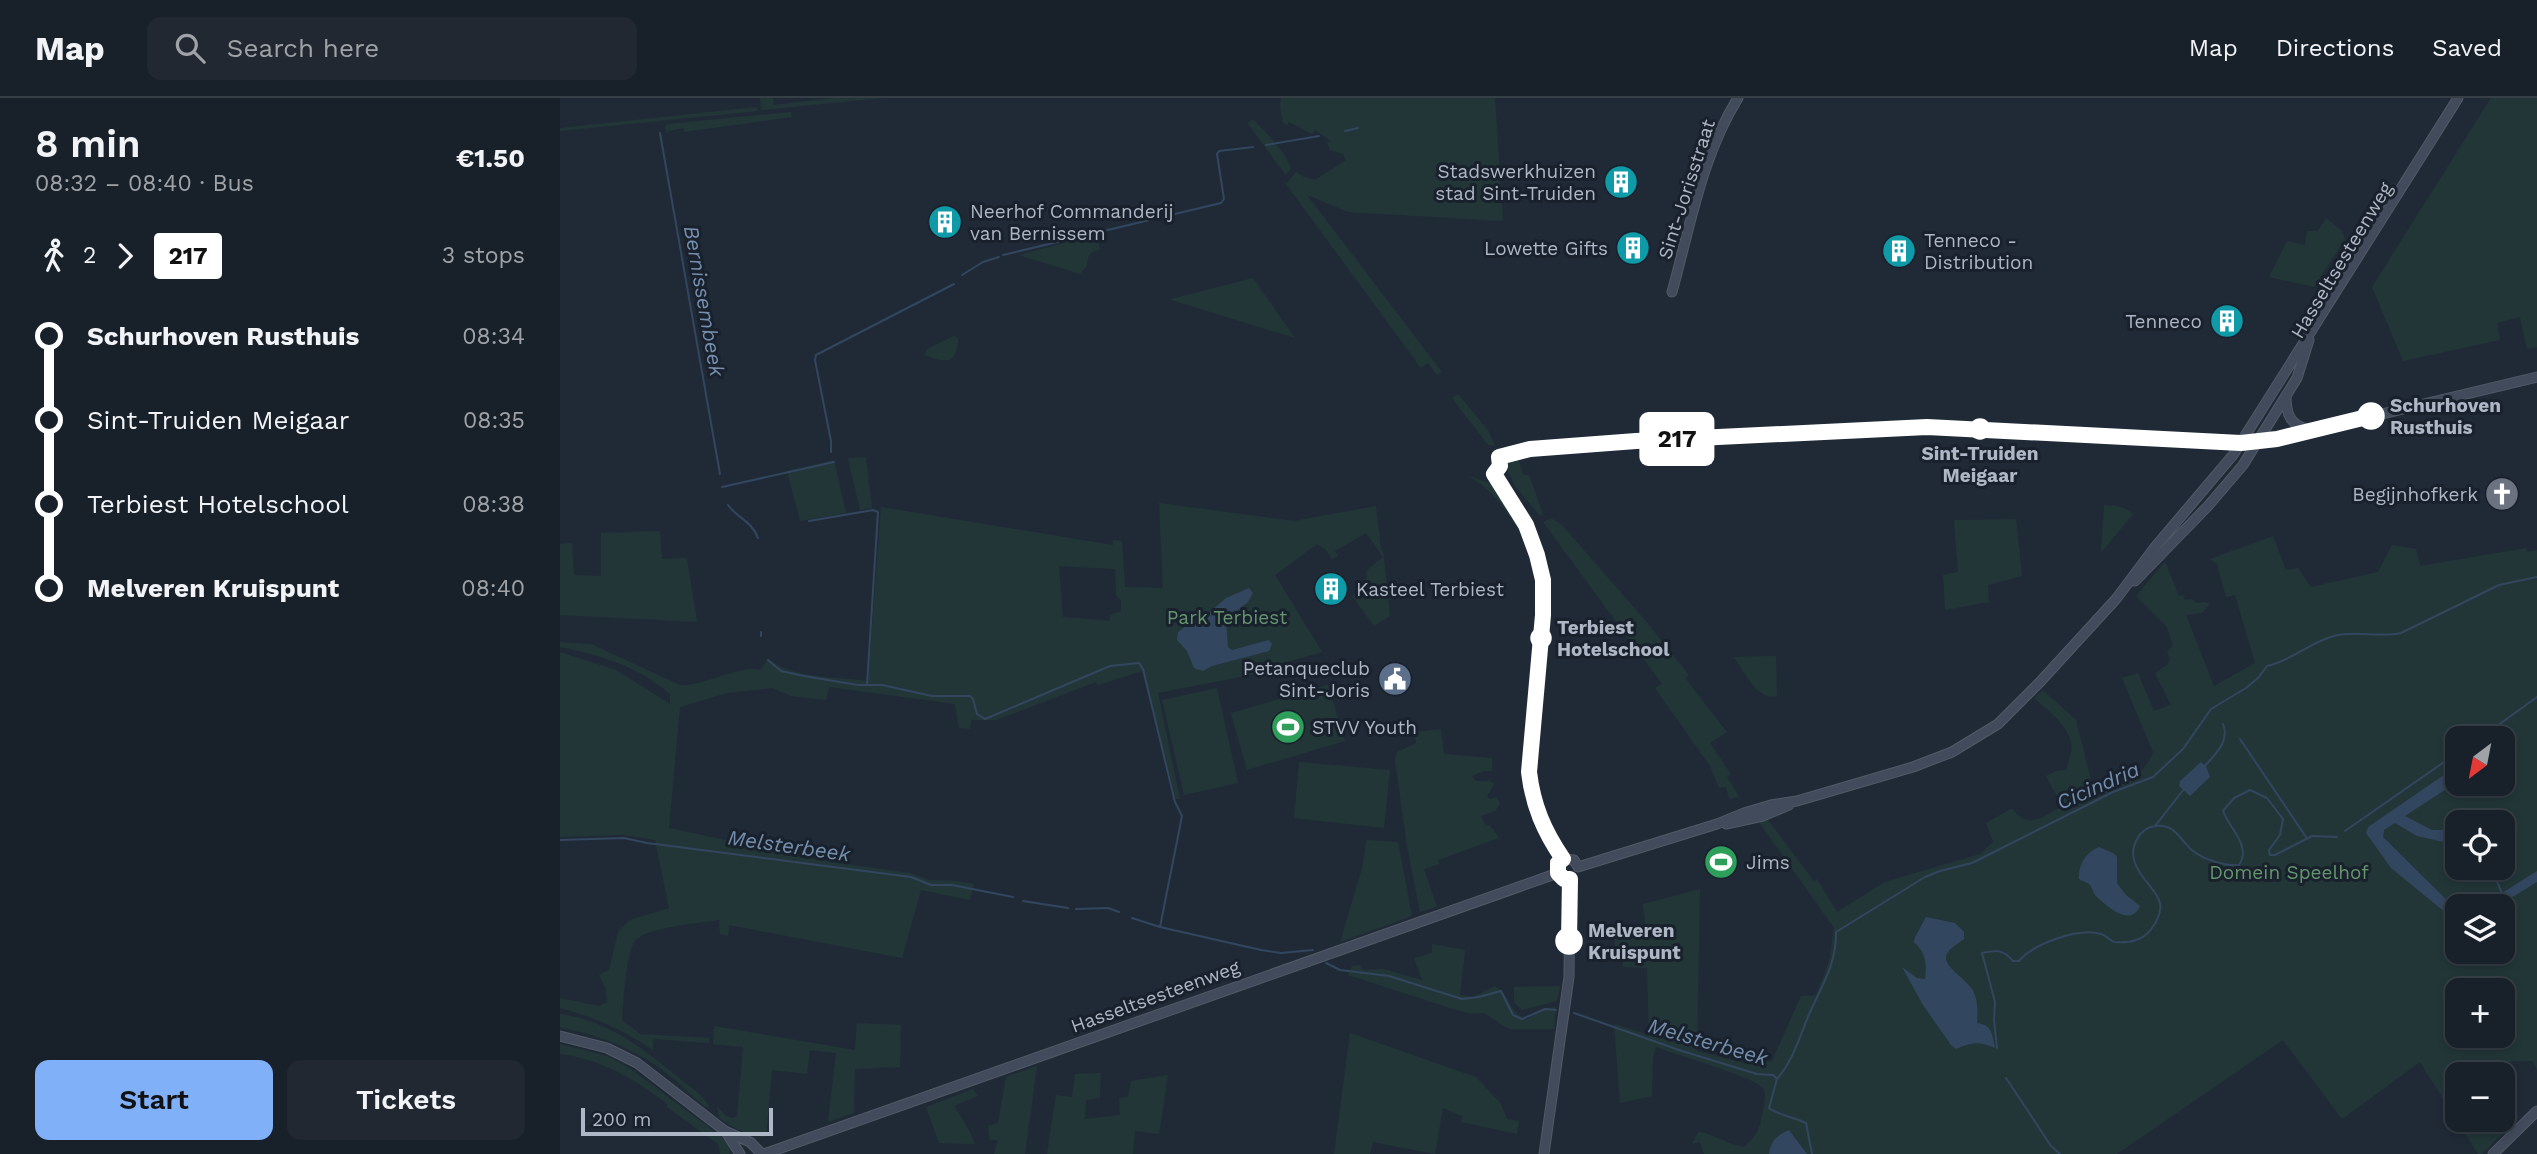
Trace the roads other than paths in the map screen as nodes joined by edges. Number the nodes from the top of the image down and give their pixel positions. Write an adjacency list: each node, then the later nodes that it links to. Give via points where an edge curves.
1 (1738, 98): 3 (main road, Sint-Jorisstraat, via 1712,152)
2 (2460, 98): 5 (main road, Hasseltsesteenweg, via 2310,339 2297,379); 8 (main road, Hasseltsesteenweg)
3 (1672, 292)
4 (2537, 377): 6 (main road)
5 (2286, 395): 6 (main road, via 2291,421); 7 (main road, Hasseltsesteenweg)
6 (2313, 430): 7 (main road)
7 (2258, 442): 8 (main road); 9 (main road, Hasseltsesteenweg, via 2214,499)
8 (2241, 443): 9 (main road, Hasseltsesteenweg)
9 (2116, 599): 10 (main road, Hasseltsesteenweg, via 2015,709 1981,736 1933,760 1753,810)
10 (1578, 867): 11 (main road, via 1574,860 1563,859); 12 (main road)
11 (1558, 873): 12 (main road); 18 (main road, Hasseltsesteenweg)
12 (1570, 879): 19 (main road, via 1569,977)
13 (560, 1036): 15 (main road, via 607,1048 637,1063)
14 (2537, 1111): 16 (main road)
15 (725, 1131): 17 (main road); 18 (main road, via 750,1142)
16 (2495, 1153)
17 (740, 1154)
18 (763, 1154)
19 (1544, 1154)

